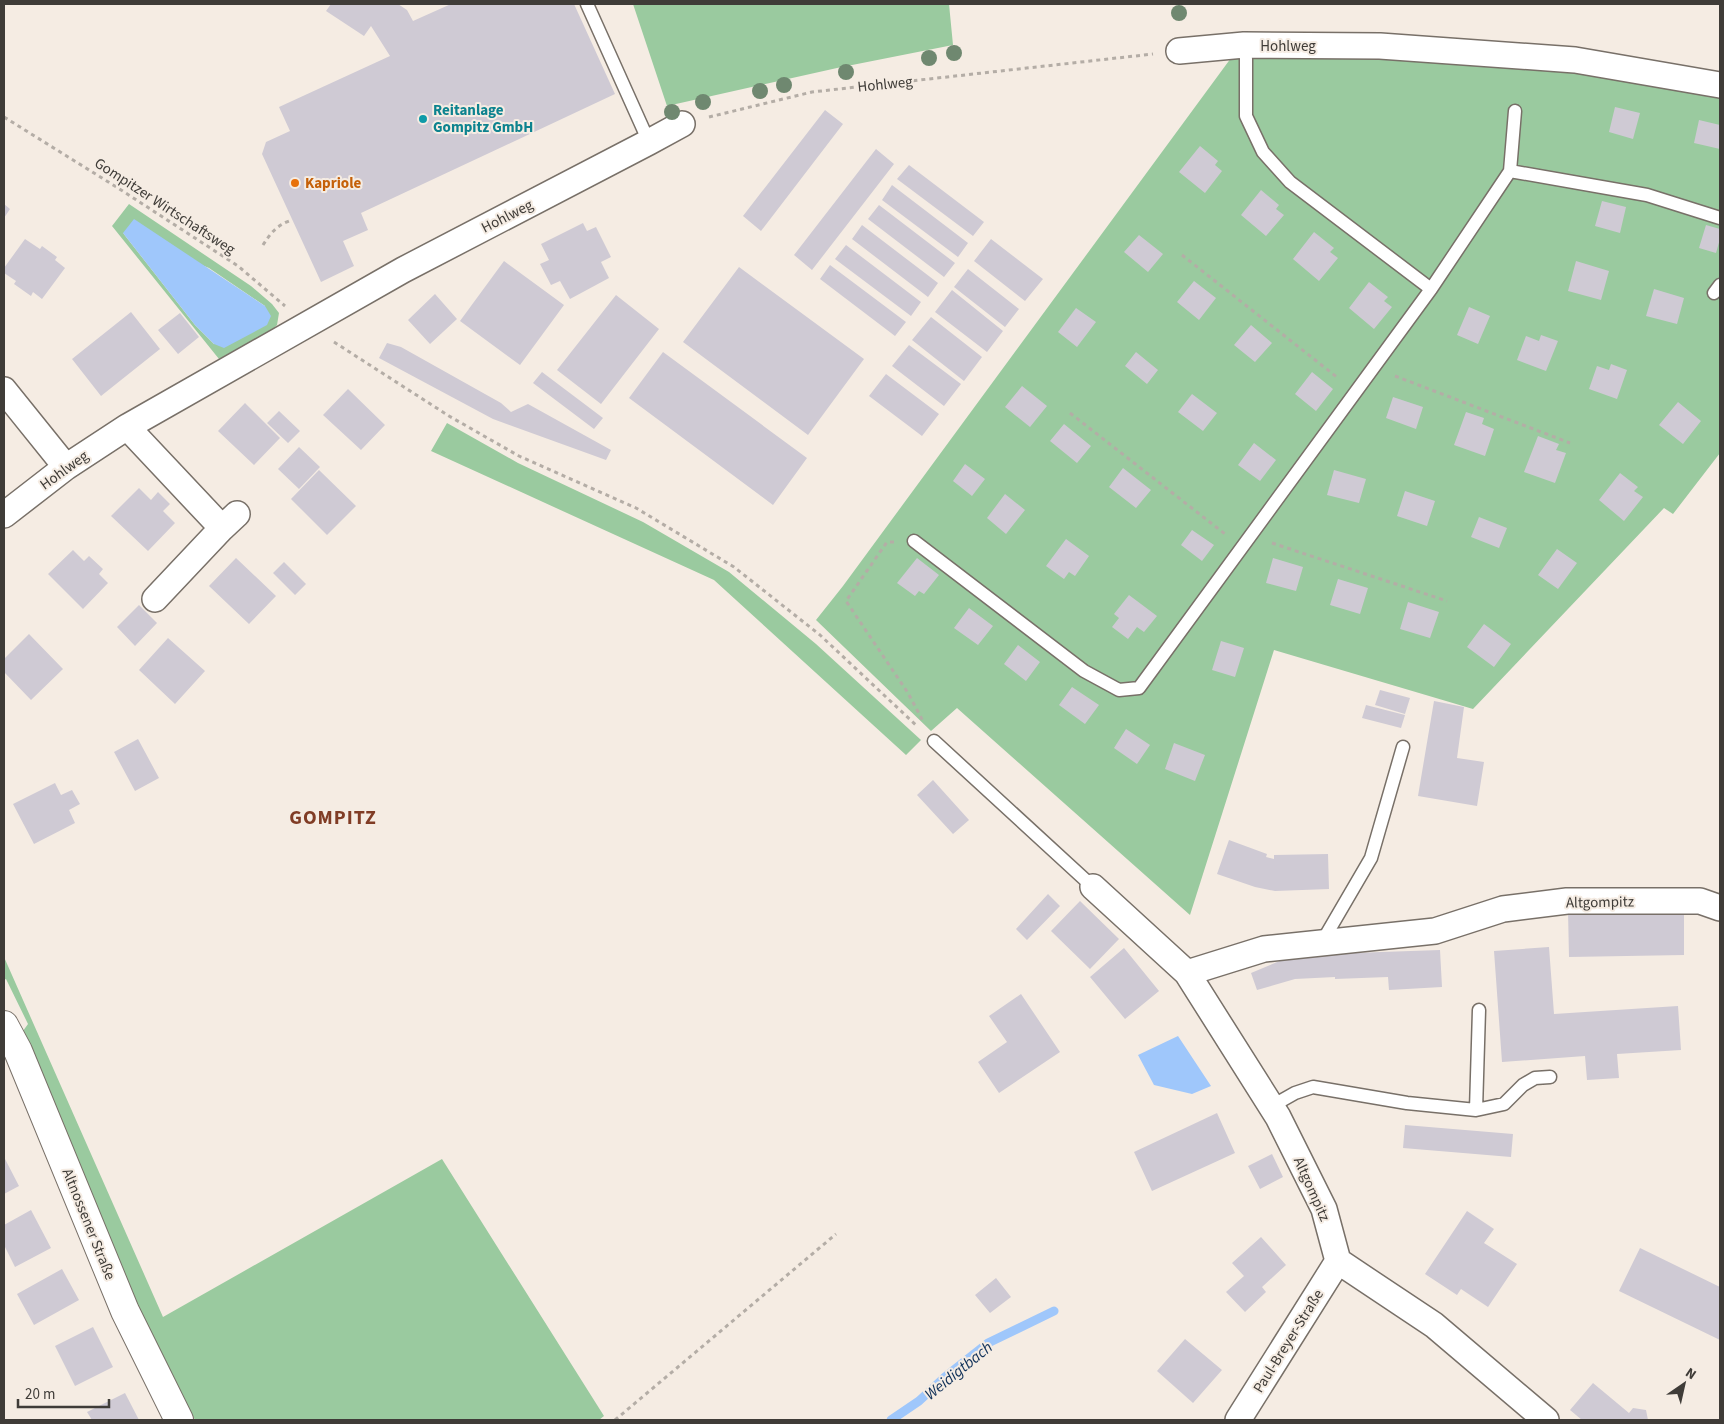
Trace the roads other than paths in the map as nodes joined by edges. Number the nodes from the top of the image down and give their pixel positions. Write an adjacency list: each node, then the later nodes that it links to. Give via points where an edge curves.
1 (587, 4): 7 (lane)
2 (1244, 45): 3 (street, Hohlweg); 4 (street, Hohlweg, via 1380,46 1575,60); 10 (lane, via 1246,116 1262,152 1290,182)
3 (1179, 51)
4 (1720, 85)
5 (1515, 111): 8 (lane)
6 (682, 124): 7 (street, Hohlweg)
7 (649, 142): 12 (street, Hohlweg, via 403,270)
8 (1510, 171): 9 (lane, via 1647,195); 10 (lane)
9 (1720, 218)
10 (1430, 289): 15 (lane, via 1139,688 1119,690 1084,671)
11 (4, 390): 13 (street)
12 (127, 427): 13 (street, Hohlweg); 16 (street, via 230,521)
13 (66, 466): 14 (street, Hohlweg)
14 (4, 515)
15 (914, 541)
16 (155, 599)
17 (934, 741): 19 (lane)
18 (1403, 747): 21 (lane, via 1371,858)
19 (1093, 887): 22 (street, Altgompitz)
20 (1720, 908): 21 (street, Altgompitz, via 1700,901 1567,902 1503,909 1434,931)
21 (1322, 942): 22 (street, Altgompitz, via 1264,949)
22 (1187, 974): 26 (street, Altgompitz)
23 (1479, 1010): 27 (lane)
24 (4, 1025): 29 (street, Altnossener Straße, via 18,1051 124,1311)
25 (1550, 1077): 27 (lane, via 1534,1078 1504,1104)
26 (1272, 1106): 27 (lane, via 1295,1093 1313,1088); 28 (street, Altgompitz, via 1324,1209)
27 (1476, 1110)
28 (1338, 1261): 30 (street, Paul-Breyer-Straße); 31 (street, via 1434,1325)
29 (180, 1420)
30 (1238, 1420)
31 (1546, 1420)

